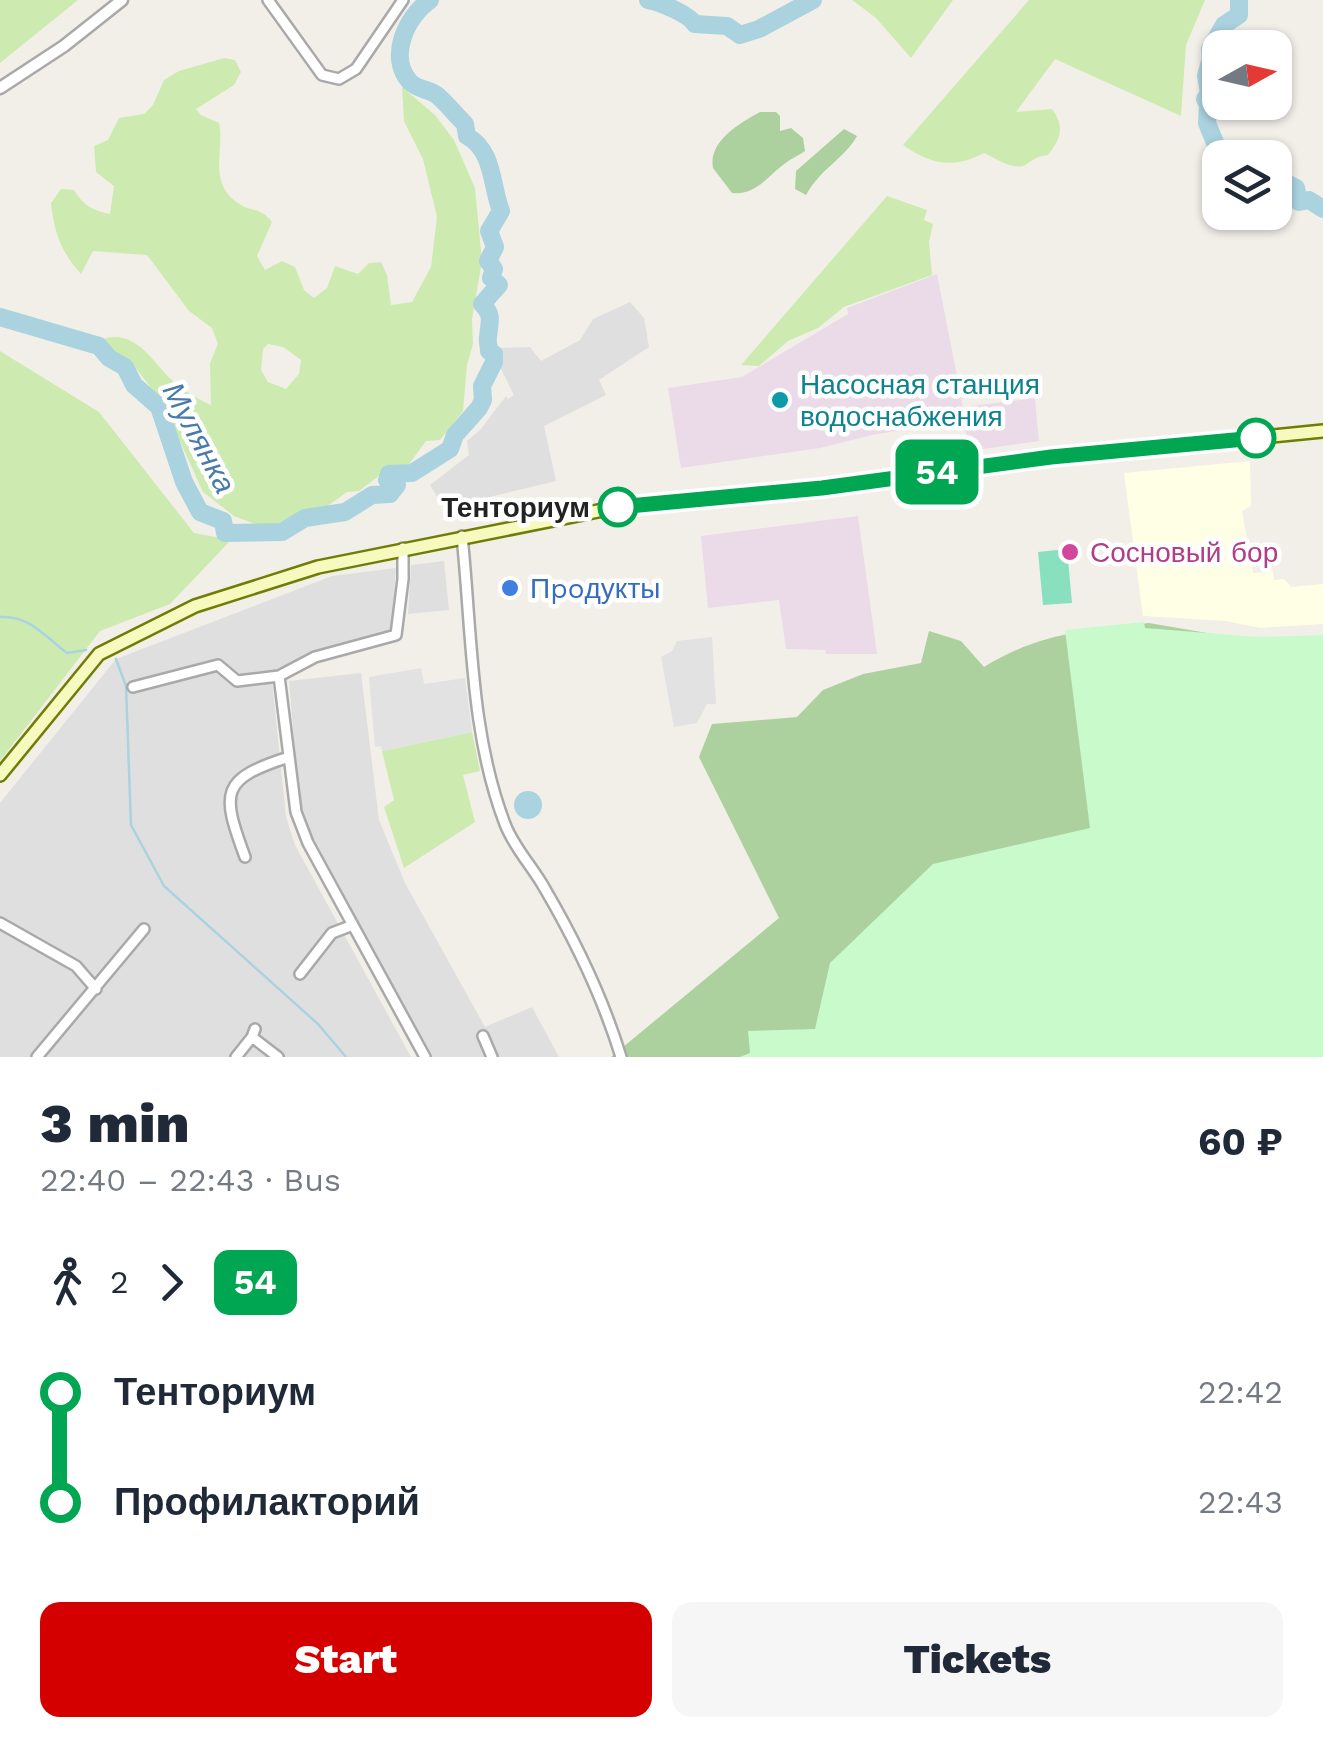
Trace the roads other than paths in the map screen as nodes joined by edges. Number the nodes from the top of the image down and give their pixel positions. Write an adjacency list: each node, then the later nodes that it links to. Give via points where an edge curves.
1 (122, 0): 4 (street)
2 (268, 0): 3 (street, via 322,76 339,79 356,70)
3 (403, 0)
4 (0, 88)
5 (1323, 430): 6 (main road, via 618,507)
6 (462, 536): 7 (main road); 19 (street, via 476,704 500,808 594,984)
7 (402, 548): 8 (street, via 396,634 315,657); 11 (main road, via 195,606 98,654)
8 (280, 676): 9 (street, via 237,680 218,665); 10 (street)
9 (133, 686)
10 (289, 757): 12 (street, via 238,778 230,794 231,820); 14 (street, via 296,812)
11 (0, 775)
12 (245, 857)
13 (0, 924): 17 (street, via 76,966)
14 (352, 925): 16 (street, via 332,933); 23 (street)
15 (144, 929): 17 (street)
16 (300, 974)
17 (96, 989): 20 (street)
18 (483, 1036): 24 (street)
19 (617, 1056)
20 (37, 1057)
21 (236, 1057): 22 (street, via 254,1033)
22 (278, 1057)
23 (425, 1057)
24 (492, 1057)

